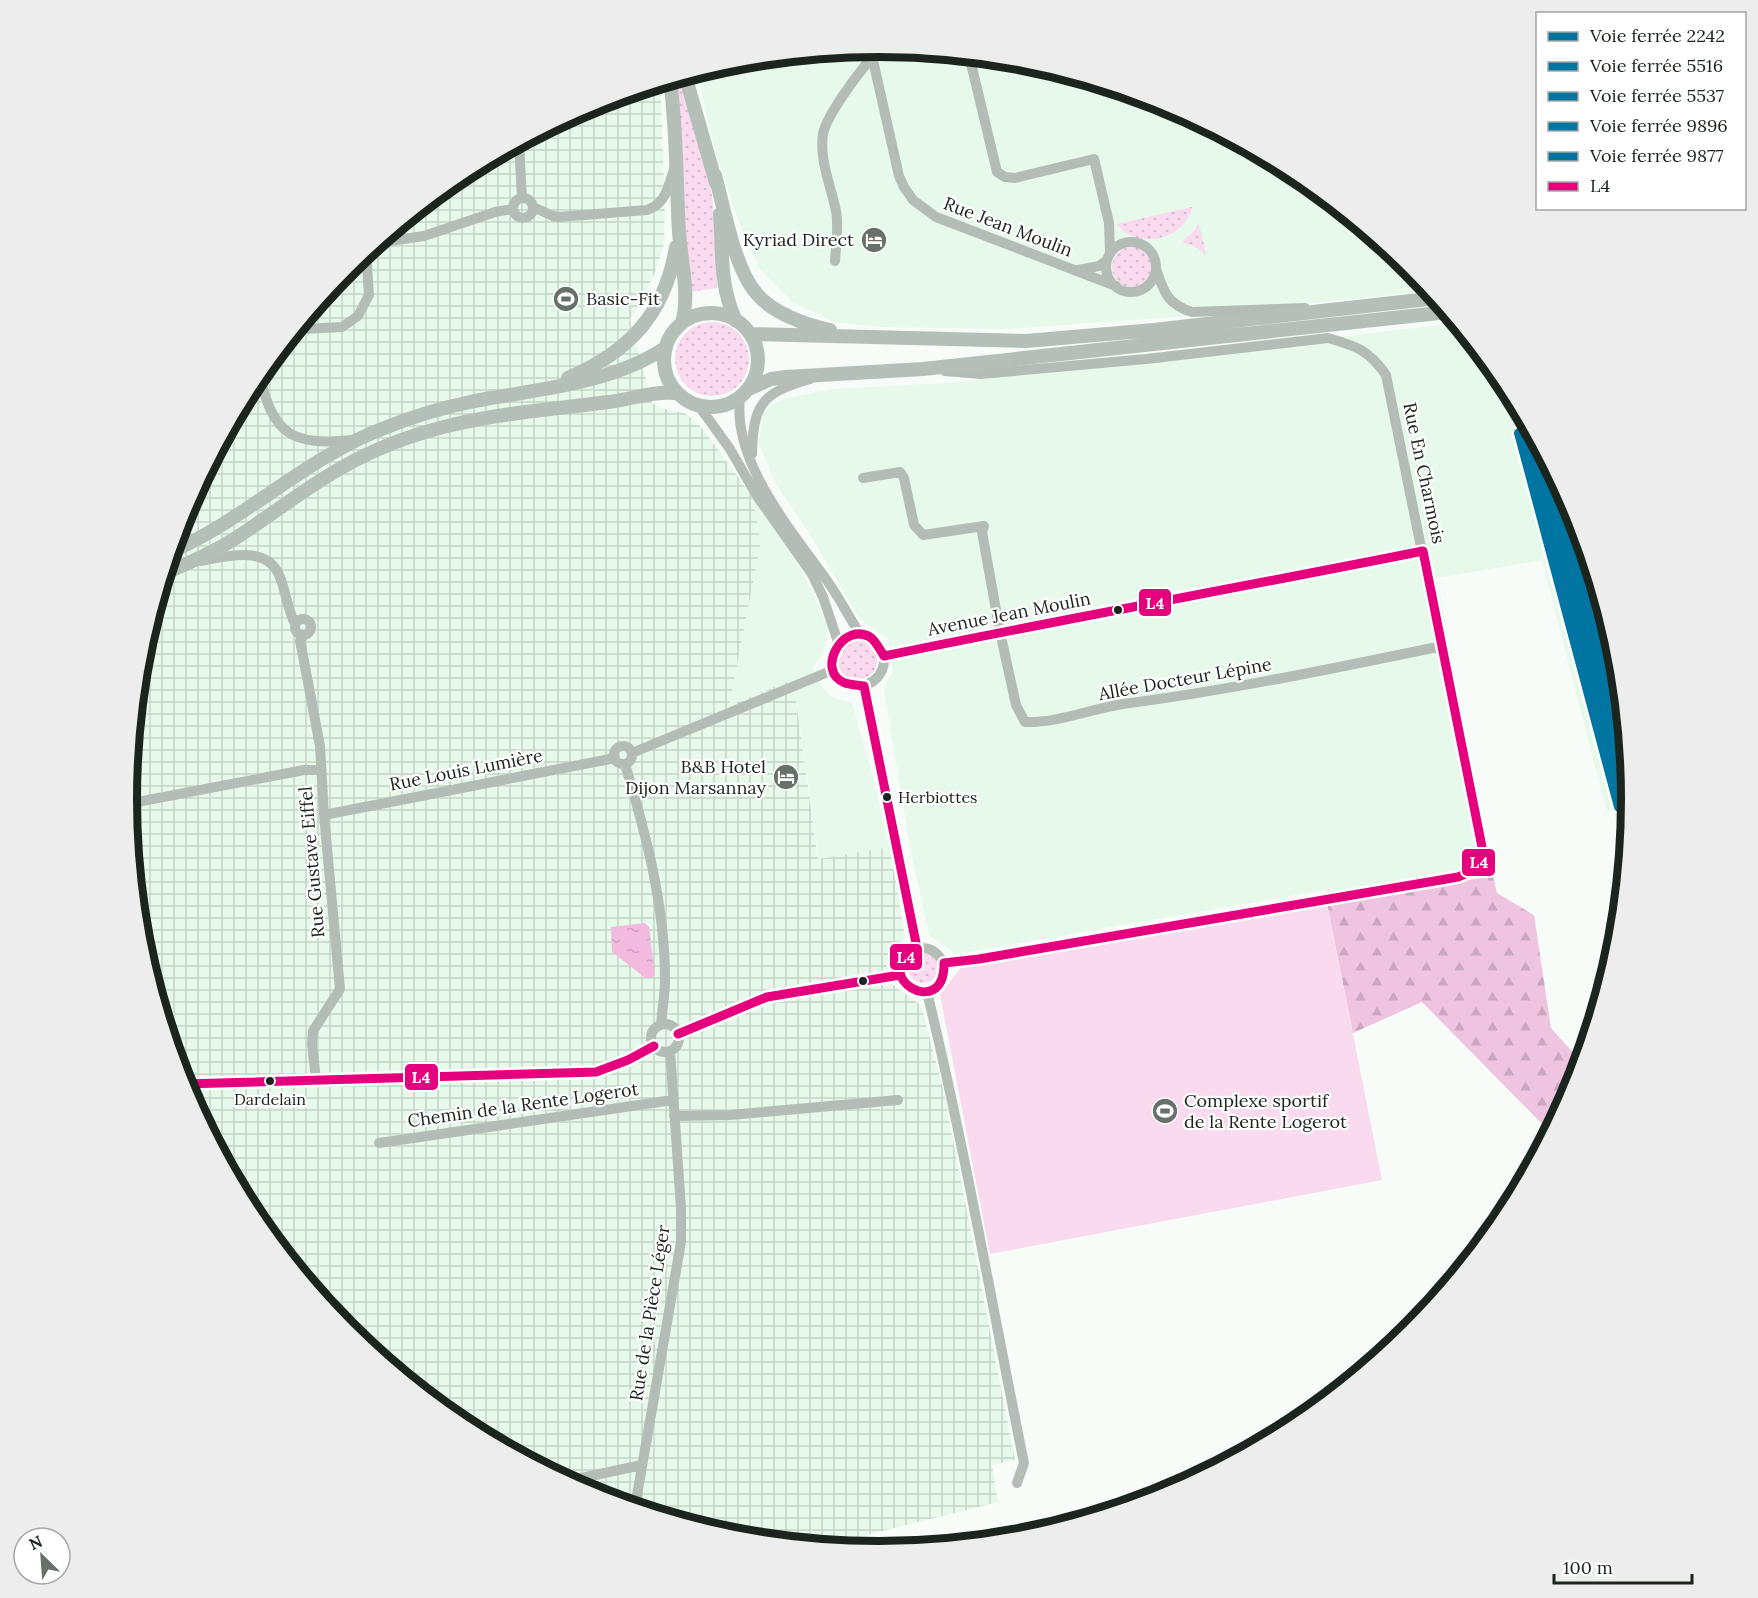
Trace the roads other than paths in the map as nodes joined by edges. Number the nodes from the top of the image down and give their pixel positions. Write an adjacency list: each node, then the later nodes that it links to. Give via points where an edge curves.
1 (868, 57): 17 (street, via 832,114 821,145 836,213)
2 (872, 57): 20 (street, Rue Jean Moulin, via 898,170 914,200 936,217)
3 (971, 63): 12 (street, via 997,172 1015,178 1094,159)
4 (687, 82): 8 (main road)
5 (671, 87): 7 (main road)
6 (519, 150): 9 (street)
7 (676, 160): 10 (street, via 663,200 647,210 560,217); 13 (main road)
8 (715, 175): 25 (main road, via 724,286); 29 (main road, via 738,257 762,300 824,329)
9 (522, 198): 10 (street); 11 (street)
10 (533, 207): 11 (street, via 526,219 517,217)
11 (512, 209): 14 (street, via 424,237)
12 (1109, 223): 15 (street); 16 (street)
13 (679, 230): 26 (main road, via 686,297); 34 (main road, via 670,276 651,317 600,363)
14 (390, 241)
15 (1130, 242): 16 (street, via 1122,243); 19 (street, via 1149,249)
16 (1109, 257): 20 (street, Rue Jean Moulin, via 1099,266); 21 (street, via 1107,274)
17 (835, 261)
18 (367, 262): 27 (street, via 369,295 358,316 342,327)
19 (1156, 269): 21 (street, via 1151,282 1138,291); 23 (street, via 1170,302 1192,312)
20 (1075, 271): 21 (street, Rue Jean Moulin)
21 (1116, 286)
22 (1427, 299): 23 (main road)
23 (1335, 309): 29 (main road, via 1035,340)
24 (1439, 313): 31 (main road)
25 (736, 321): 26 (main road, via 709,313); 28 (main road)
26 (682, 323): 30 (main road)
27 (305, 329)
28 (750, 334): 29 (main road); 36 (main road, via 758,367)
29 (877, 337)
30 (665, 348): 34 (main road, via 645,360 598,377); 35 (main road, via 665,372)
31 (923, 369): 32 (main road); 42 (street, Rue En Charmois, via 981,374 1328,339 1357,346 1386,375)
32 (830, 374): 36 (main road, via 771,380); 39 (street, via 772,394 758,409 752,429)
33 (262, 386): 38 (street, via 277,424 301,439)
34 (545, 388): 38 (main road, via 441,409)
35 (676, 393): 37 (main road); 43 (main road, via 505,414 422,433 343,467 242,535)
36 (744, 393): 37 (main road, via 720,406); 39 (street, via 739,419)
37 (699, 406): 47 (street, via 812,574)
38 (359, 439): 41 (main road, via 298,473 213,532)
39 (751, 463): 46 (street)
40 (863, 478): 45 (street, via 900,472 914,525 923,535 984,526)
41 (181, 547)
42 (1423, 551): 45 (street, Avenue Jean Moulin); 48 (street, Rue En Charmois)
43 (192, 562): 44 (main road); 54 (street, Rue Gustave Eiffel, via 254,555 275,566 295,624 300,619 310,623 310,632 300,641 320,746)
44 (173, 570)
45 (1000, 632): 48 (street, Allée Docteur Lépine, via 1016,705 1025,722 1282,679); 49 (street, Avenue Jean Moulin)
46 (860, 634): 47 (street, via 848,635); 49 (street, via 880,644)
47 (838, 642): 50 (street, via 832,655)
48 (1442, 646): 58 (street, Rue En Charmois, via 1482,852 1481,860 1470,873)
49 (885, 656): 51 (street, via 877,680)
50 (833, 670): 51 (street, via 840,680); 52 (street)
51 (864, 686): 57 (street)
52 (632, 753): 53 (street, via 630,762); 53 (street, via 630,748 619,746 616,749)
53 (620, 761): 56 (street, Rue Louis Lumière); 61 (street, via 648,845 661,919 665,982)
54 (320, 770): 55 (street); 56 (street, Rue Gustave Eiffel)
55 (137, 802)
56 (324, 815): 65 (street, Rue Gustave Eiffel, via 340,989 314,1031)
57 (917, 948): 58 (street, via 935,952); 59 (street, via 902,960)
58 (944, 963): 60 (street, via 943,981)
59 (900, 975): 60 (street, via 912,991); 62 (street, via 767,997)
60 (927, 992): 74 (street, via 1024,1463)
61 (660, 1025): 62 (street, via 669,1025); 63 (street, via 652,1034)
62 (678, 1034): 64 (street, via 678,1042)
63 (654, 1046): 64 (street); 65 (street, via 596,1072)
64 (670, 1051): 68 (street, Rue de la Pièce Léger)
65 (316, 1079): 66 (street)
66 (196, 1083): 67 (street)
67 (196, 1090)
68 (673, 1100): 70 (street, Rue de la Pièce Léger); 71 (street, Chemin de la Rente Logerot)
69 (898, 1100): 70 (street)
70 (674, 1116): 72 (street, Rue de la Pièce Léger, via 681,1242)
71 (379, 1143)
72 (642, 1465): 73 (street); 75 (street, Rue de la Pièce Léger)
73 (581, 1478)
74 (1017, 1483)
75 (636, 1501)

